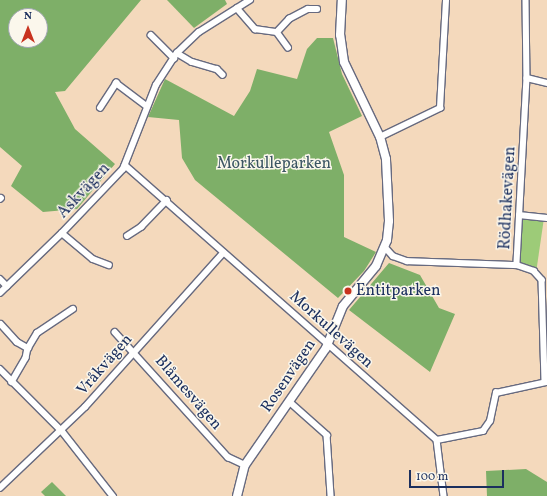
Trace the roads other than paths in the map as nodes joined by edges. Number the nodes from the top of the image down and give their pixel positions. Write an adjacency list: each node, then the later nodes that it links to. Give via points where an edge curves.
1 (250, 0): 5 (street)
2 (342, 0): 16 (street, Rosenvägen, via 340,35 344,62)
3 (446, 0): 16 (street, via 440,108)
4 (526, 0): 12 (street, Rödhakevägen)
5 (237, 8): 7 (street, via 255,29); 10 (street, via 199,32)
6 (317, 9): 7 (street, via 308,9 289,19)
7 (277, 32): 9 (street)
8 (151, 35): 10 (street)
9 (288, 47)
10 (176, 56): 11 (street, via 217,69); 14 (street, via 156,86)
11 (223, 75)
12 (527, 78): 13 (street); 19 (street, Rödhakevägen)
13 (547, 83)
14 (147, 106): 15 (street, via 116,83); 17 (street)
15 (100, 108)
16 (380, 137): 23 (street, Rosenvägen, via 387,167 389,221)
17 (125, 165): 18 (street, Morkullevägen); 21 (street, Askvägen)
18 (167, 200): 22 (street, via 141,227); 24 (street, Morkullevägen)
19 (519, 215): 20 (street); 25 (street, Rödhakevägen)
20 (547, 218)
21 (62, 233): 26 (street, Askvägen, via 93,259); 28 (street, Askvägen)
22 (127, 236)
23 (385, 247): 25 (street, via 393,256 407,261); 33 (street, Rosenvägen, via 370,275 342,306)
24 (222, 253): 33 (street, Morkullevägen); 35 (street, Vråkvägen)
25 (517, 264): 38 (street, Rödhakevägen, via 534,270 542,280)
26 (109, 265)
27 (0, 279): 28 (street)
28 (7, 286): 29 (street, Askvägen)
29 (0, 293)
30 (73, 309): 34 (street, via 37,333)
31 (1, 324): 34 (street, via 17,342)
32 (115, 332): 35 (street, Blåmesvägen)
33 (328, 344): 39 (street, Rosenvägen); 41 (street, Morkullevägen)
34 (28, 348): 37 (street, via 26,358)
35 (135, 351): 40 (street, Vråkvägen); 42 (street, Blåmesvägen, via 186,414 228,457)
36 (0, 369): 37 (street)
37 (12, 382): 40 (street)
38 (546, 382): 41 (street, via 496,393 490,421 483,432)
39 (290, 402): 42 (street, Rosenvägen); 46 (street, via 327,435)
40 (62, 431): 43 (street, Vråkvägen); 44 (street)
41 (437, 440): 47 (street)
42 (245, 465): 45 (street, Rosenvägen)
43 (0, 488)
44 (113, 496)
45 (237, 496)
46 (331, 496)
47 (444, 496)

